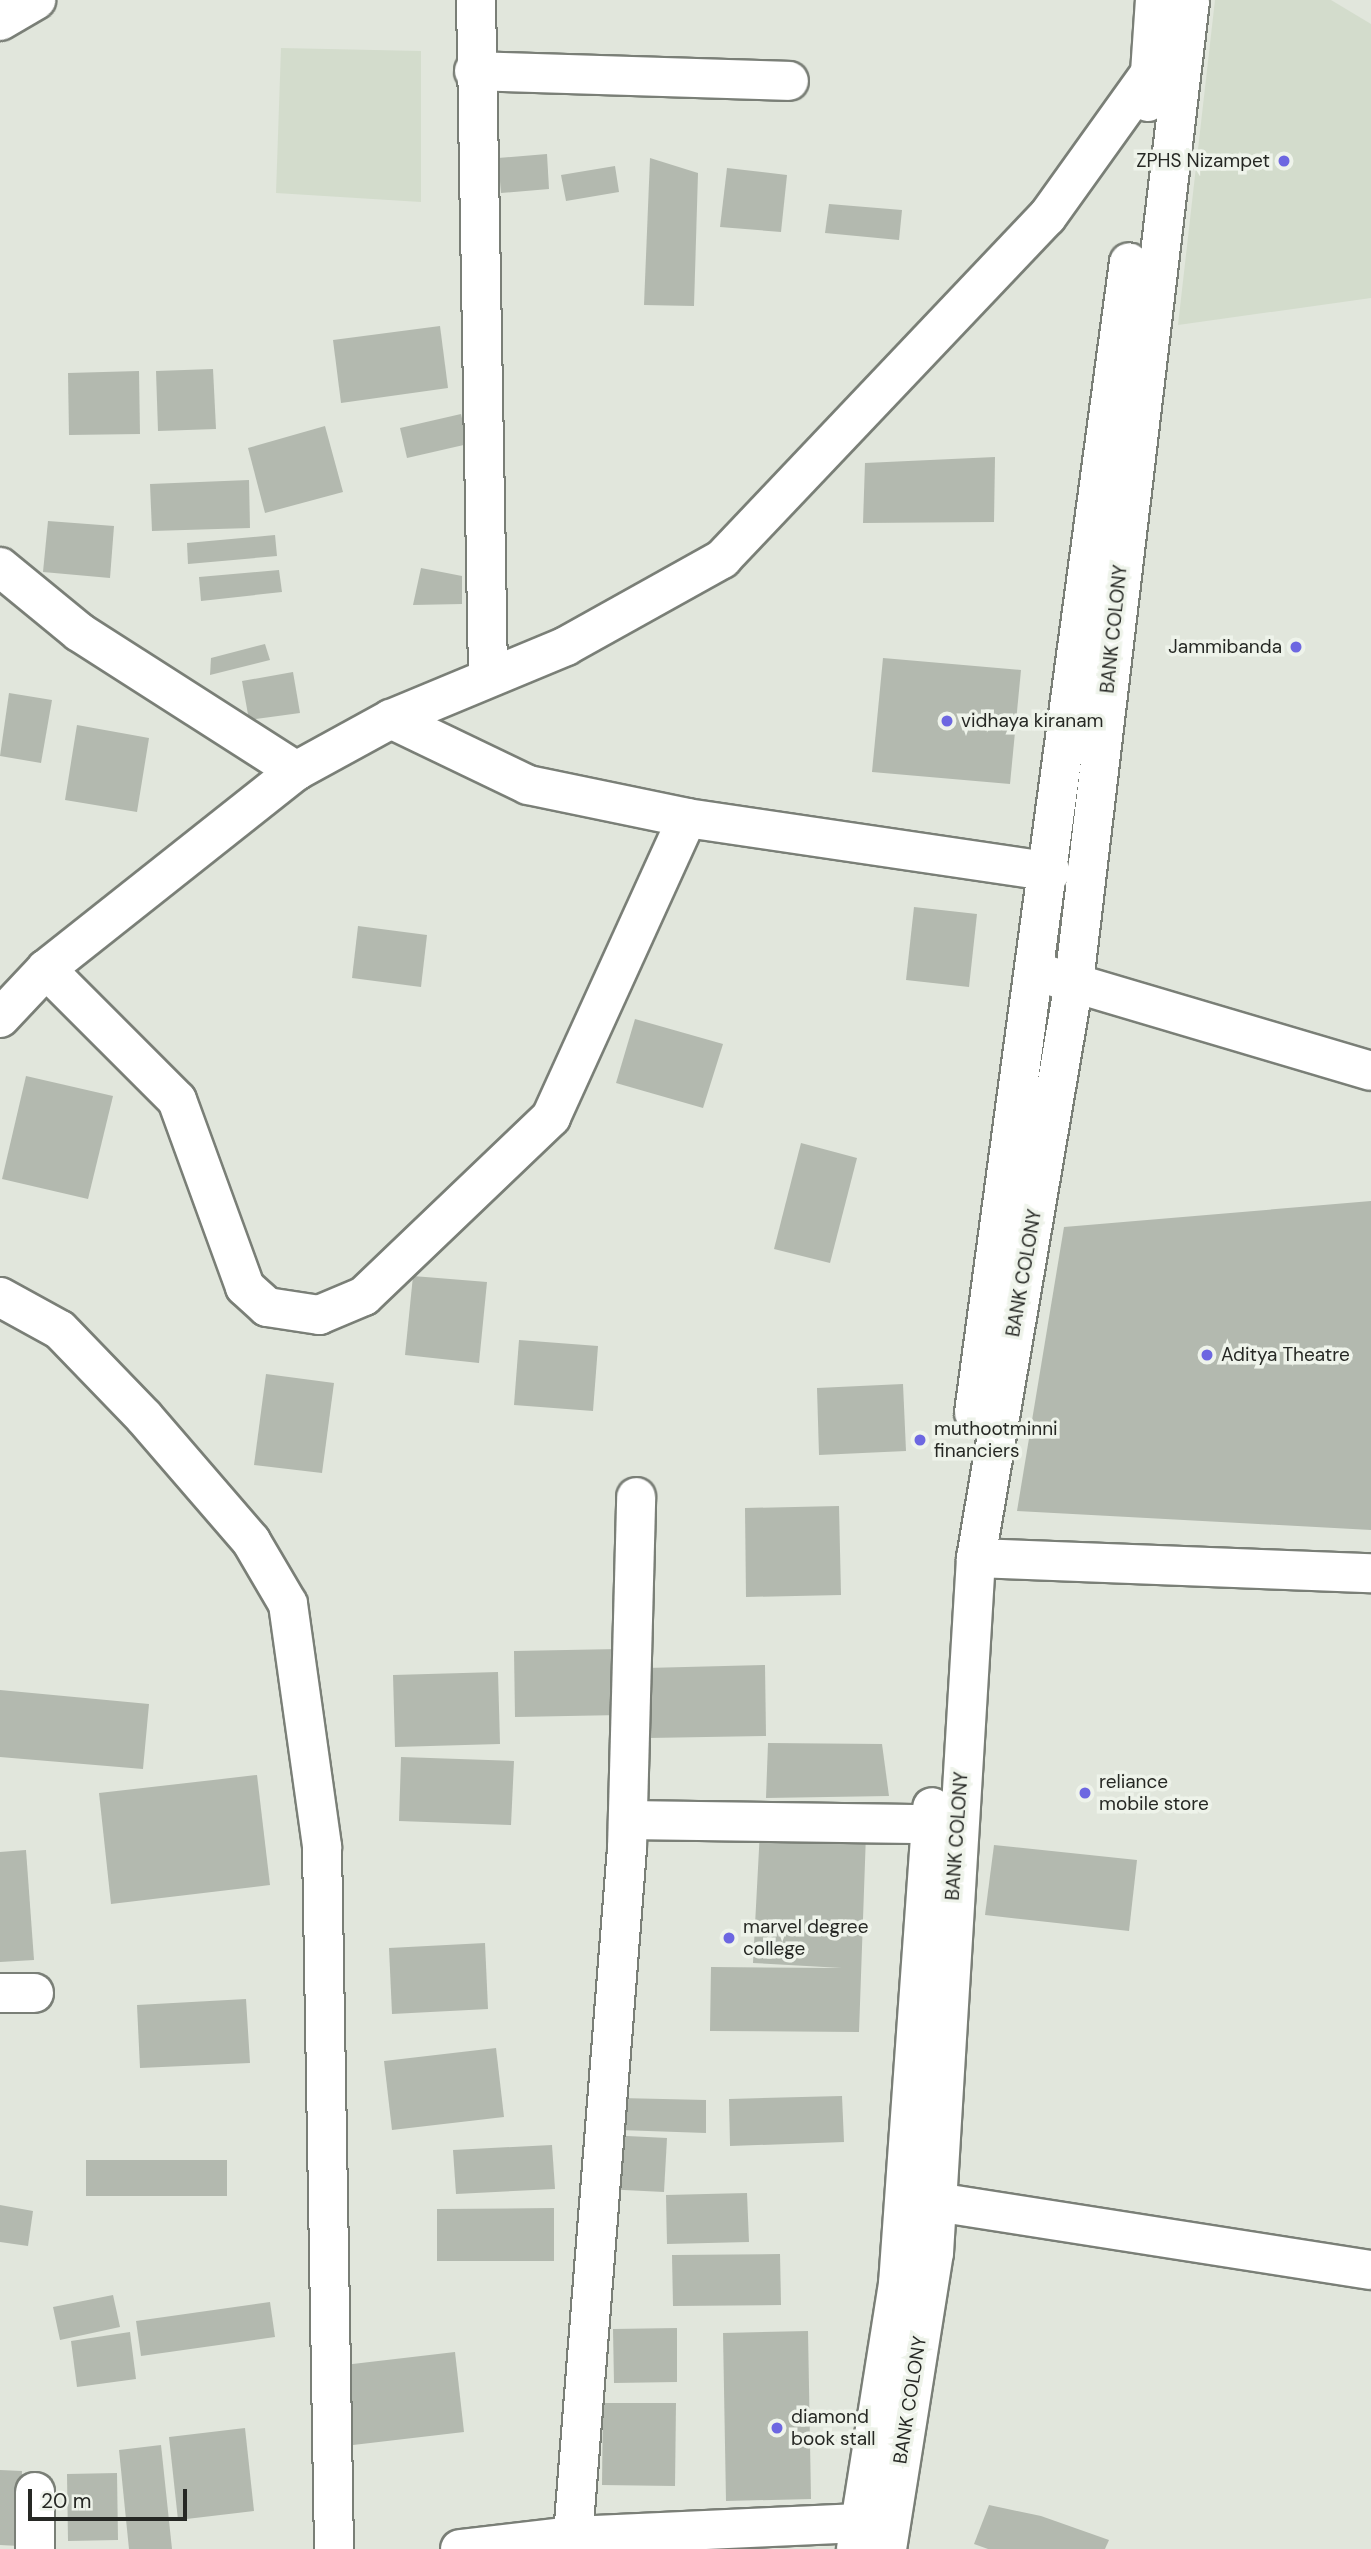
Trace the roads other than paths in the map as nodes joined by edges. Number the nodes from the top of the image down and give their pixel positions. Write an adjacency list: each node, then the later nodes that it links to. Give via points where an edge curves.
1 (36, 0): 5 (street)
2 (476, 0): 6 (street)
3 (1155, 0): 7 (street)
4 (1190, 0): 17 (street, BANK COLONY)
5 (0, 21)
6 (474, 71): 8 (street); 10 (street)
7 (1151, 72): 10 (street, via 1047,217 722,559 566,646); 14 (street)
8 (789, 82)
9 (0, 567): 12 (street, via 79,632)
10 (488, 676): 11 (street)
11 (390, 719): 12 (street); 13 (street, via 528,785)
12 (296, 771): 15 (street)
13 (687, 818): 14 (street); 15 (street, via 551,1117 364,1296 319,1315 267,1307 245,1287 177,1100)
14 (1051, 872): 16 (street)
15 (46, 969): 18 (street)
16 (1037, 972): 17 (street); 25 (street, via 946,1611)
17 (1074, 982): 19 (street); 22 (street, BANK COLONY)
18 (0, 1018)
19 (1371, 1071)
20 (0, 1297): 32 (street, via 60,1331 144,1418 251,1541 288,1604 322,1847)
21 (636, 1497): 24 (street)
22 (976, 1558): 23 (street); 26 (street, BANK COLONY)
23 (1371, 1573)
24 (628, 1820): 25 (street); 29 (street)
25 (931, 1824): 30 (street, via 898,2284)
26 (936, 2202): 27 (street); 34 (street, BANK COLONY, via 934,2253)
27 (1371, 2270)
28 (35, 2492): 31 (street)
29 (573, 2536): 30 (street); 33 (street)
30 (858, 2536)
31 (35, 2549)
32 (334, 2549)
33 (460, 2549)
34 (887, 2549)

